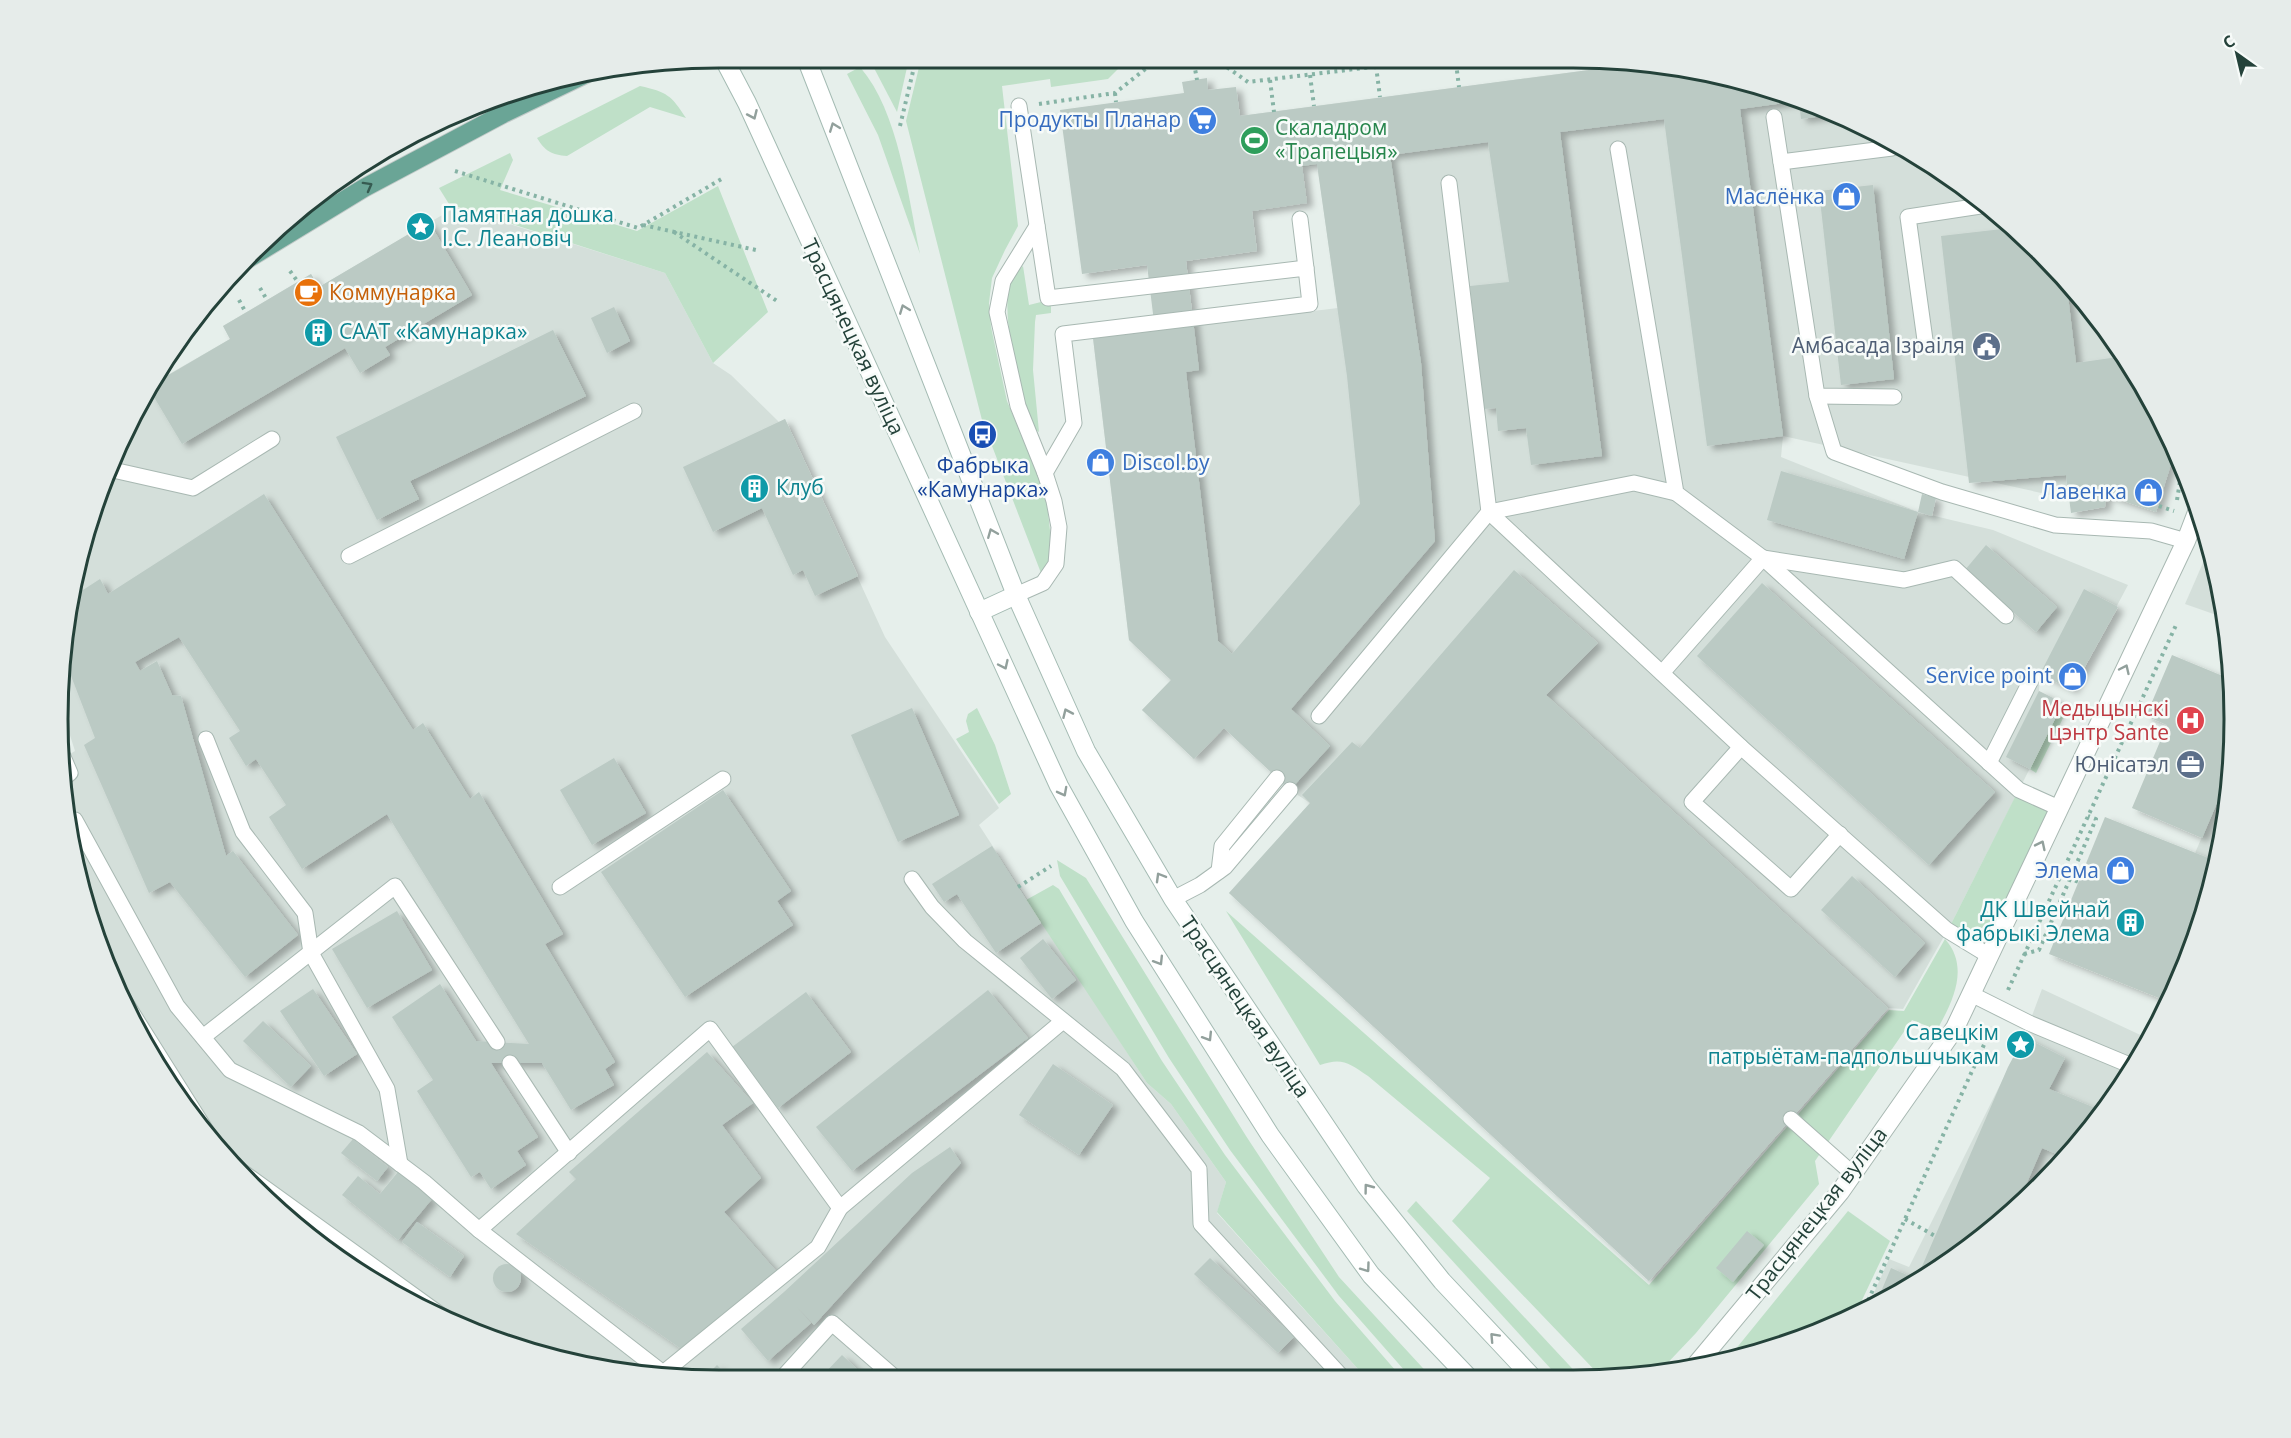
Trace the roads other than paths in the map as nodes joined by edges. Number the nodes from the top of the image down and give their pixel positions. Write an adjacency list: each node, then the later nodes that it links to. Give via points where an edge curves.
1 (729, 68): 29 (main road, Трасцянецкая вуліца, one-way to 29)
2 (810, 68): 28 (main road, Трасцянецкая вуліца, one-way to 2)
3 (556, 89): 13 (main road, one-way to 3, via 364,188)
4 (1019, 106): 12 (lane)
5 (1774, 117): 8 (lane)
6 (1618, 149): 22 (lane)
7 (1886, 149): 8 (lane)
8 (1781, 162): 16 (lane)
9 (1449, 183): 23 (lane)
10 (1975, 207): 15 (lane, via 1908,217)
11 (1300, 219): 14 (lane)
12 (1037, 226): 14 (lane, via 1048,298); 21 (lane, via 1003,281 998,312 1018,406)
13 (274, 243)
14 (1306, 268): 21 (lane, via 1310,304 1063,334 1074,423)
15 (1925, 340)
16 (1817, 396): 17 (lane); 25 (lane, via 1834,452 1942,492 2055,525 2151,531)
17 (1894, 397)
18 (634, 411): 26 (lane)
19 (273, 439): 20 (lane, via 193,488)
20 (117, 471)
21 (1045, 473): 28 (lane, via 1059,528 1056,564 1043,583)
22 (1676, 493): 23 (lane, via 1634,483); 27 (lane)
23 (1489, 512): 31 (lane); 33 (lane)
24 (2193, 523): 25 (main road, Трасцянецкая вуліца)
25 (2186, 541): 40 (main road, Трасцянецкая вуліца, one-way to 25)
26 (349, 556)
27 (1762, 558): 30 (lane, via 1904,580 1954,568); 31 (lane); 36 (lane)
28 (1016, 595): 29 (main road); 46 (main road, Трасцянецкая вуліца, one-way to 28, via 1086,751)
29 (979, 612): 69 (main road, Трасцянецкая вуліца, one-way to 69, via 1065,796 1134,921 1264,1126 1371,1275)
30 (2006, 616)
31 (1662, 673): 35 (lane)
32 (2032, 678): 36 (lane)
33 (1319, 716)
34 (206, 739): 47 (lane, via 243,832 305,913)
35 (1741, 747): 42 (lane); 42 (lane, via 1692,802 1791,889)
36 (1989, 763): 40 (lane, via 2019,790)
37 (723, 778): 45 (lane)
38 (1277, 778): 43 (lane, via 1222,846)
39 (1290, 790): 43 (lane)
40 (2059, 808): 48 (main road, Трасцянецкая вуліца, one-way to 40)
41 (76, 822): 51 (lane, via 177,1006)
42 (1840, 834): 48 (lane, via 1947,930)
43 (1219, 871): 46 (lane)
44 (912, 879): 50 (lane, via 964,941)
45 (560, 886)
46 (1173, 899): 70 (main road, Трасцянецкая вуліца, one-way to 46, via 1442,1281 1366,1186)
47 (311, 952): 51 (lane); 52 (lane, via 395,886); 57 (lane, via 387,1089)
48 (1988, 955): 49 (main road, Трасцянецкая вуліца)
49 (1971, 994): 54 (lane); 58 (main road, Трасцянецкая вуліца, via 1955,1028)
50 (1063, 1021): 60 (lane); 68 (lane, via 1123,1069 1199,1169 1201,1224)
51 (203, 1037): 57 (lane, via 230,1070 359,1133)
52 (497, 1042)
53 (510, 1063): 56 (lane)
54 (2125, 1063)
55 (1791, 1119): 58 (lane)
56 (569, 1153): 60 (lane, via 710,1029); 61 (lane)
57 (400, 1164): 61 (lane)
58 (1853, 1174): 63 (main road, Трасцянецкая вуліца)
59 (273, 1194): 62 (lane)
60 (840, 1208): 65 (lane, via 818,1247)
61 (480, 1230): 64 (lane)
62 (405, 1289)
63 (1702, 1357)
64 (654, 1367)
65 (670, 1368)
66 (789, 1370): 67 (lane, via 832,1323)
67 (885, 1370)
68 (1336, 1370)
69 (1461, 1370)
70 (1526, 1370)

